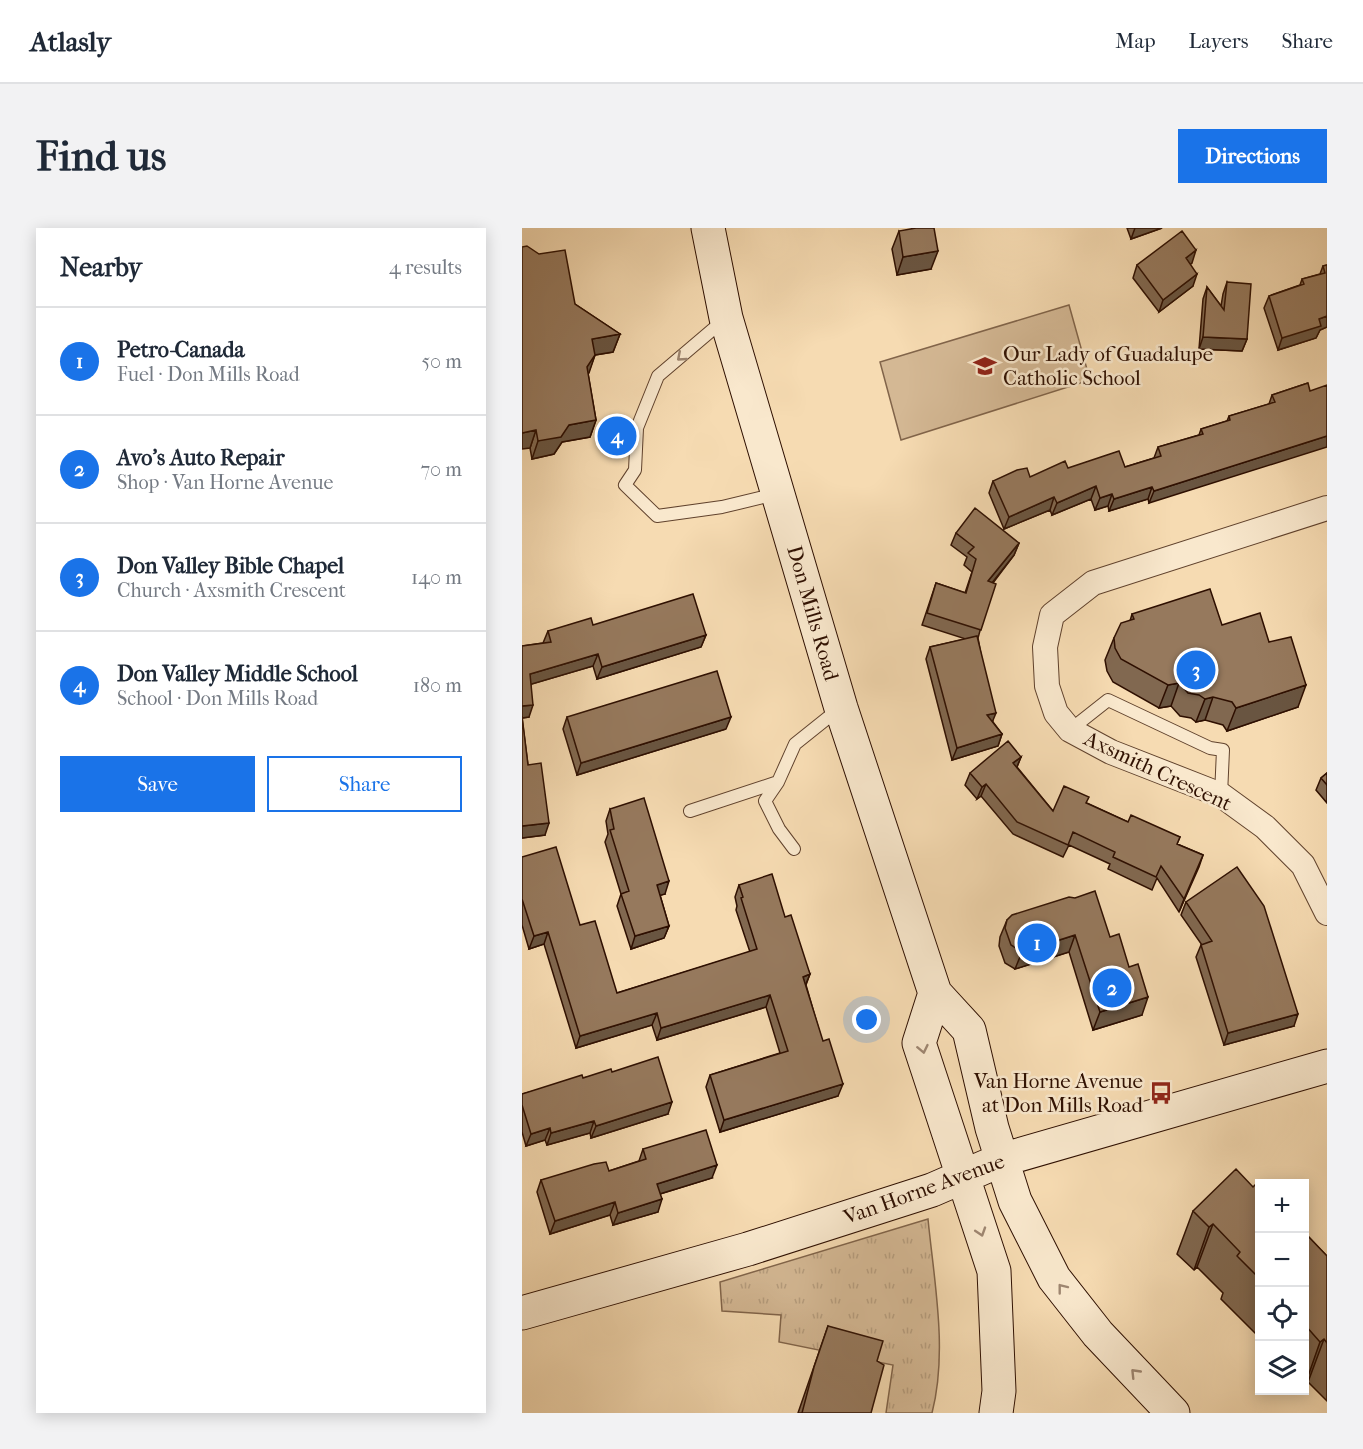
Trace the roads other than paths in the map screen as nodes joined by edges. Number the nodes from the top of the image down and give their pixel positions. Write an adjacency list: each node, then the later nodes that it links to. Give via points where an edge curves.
1 (708, 228): 2 (main road, Don Mills Road)
2 (726, 318): 3 (main road, Don Mills Road); 3 (lane, one-way to 3, via 658,376 637,428 635,470 625,485 657,516 722,507)
3 (778, 493): 5 (main road, Don Mills Road)
4 (1327, 508): 6 (street, Axsmith Crescent, via 1093,583 1052,615 1045,647 1047,686 1056,713)
5 (841, 708): 7 (lane, via 795,744); 12 (main road, Don Mills Road)
6 (1070, 730): 8 (street, Axsmith Crescent, via 1111,752); 8 (lane, via 1108,699 1210,748 1223,750)
7 (778, 782): 9 (lane); 10 (lane, via 765,801)
8 (1221, 795): 11 (street, Axsmith Crescent, via 1265,827 1303,865)
9 (690, 810)
10 (794, 849)
11 (1327, 913)
12 (935, 993): 14 (main road, Don Mills Road, via 969,1030); 15 (main road, one-way to 15, via 919,1042)
13 (1327, 1066): 14 (main road, Van Horne Avenue)
14 (1001, 1160): 15 (main road, Van Horne Avenue); 18 (main road, Don Mills Road, one-way to 14, via 1098,1334 1054,1278 1015,1201)
15 (965, 1176): 16 (main road, Van Horne Avenue, via 748,1249); 17 (main road, one-way to 17, via 994,1272 999,1391)
16 (522, 1313)
17 (996, 1413)
18 (1173, 1413)

